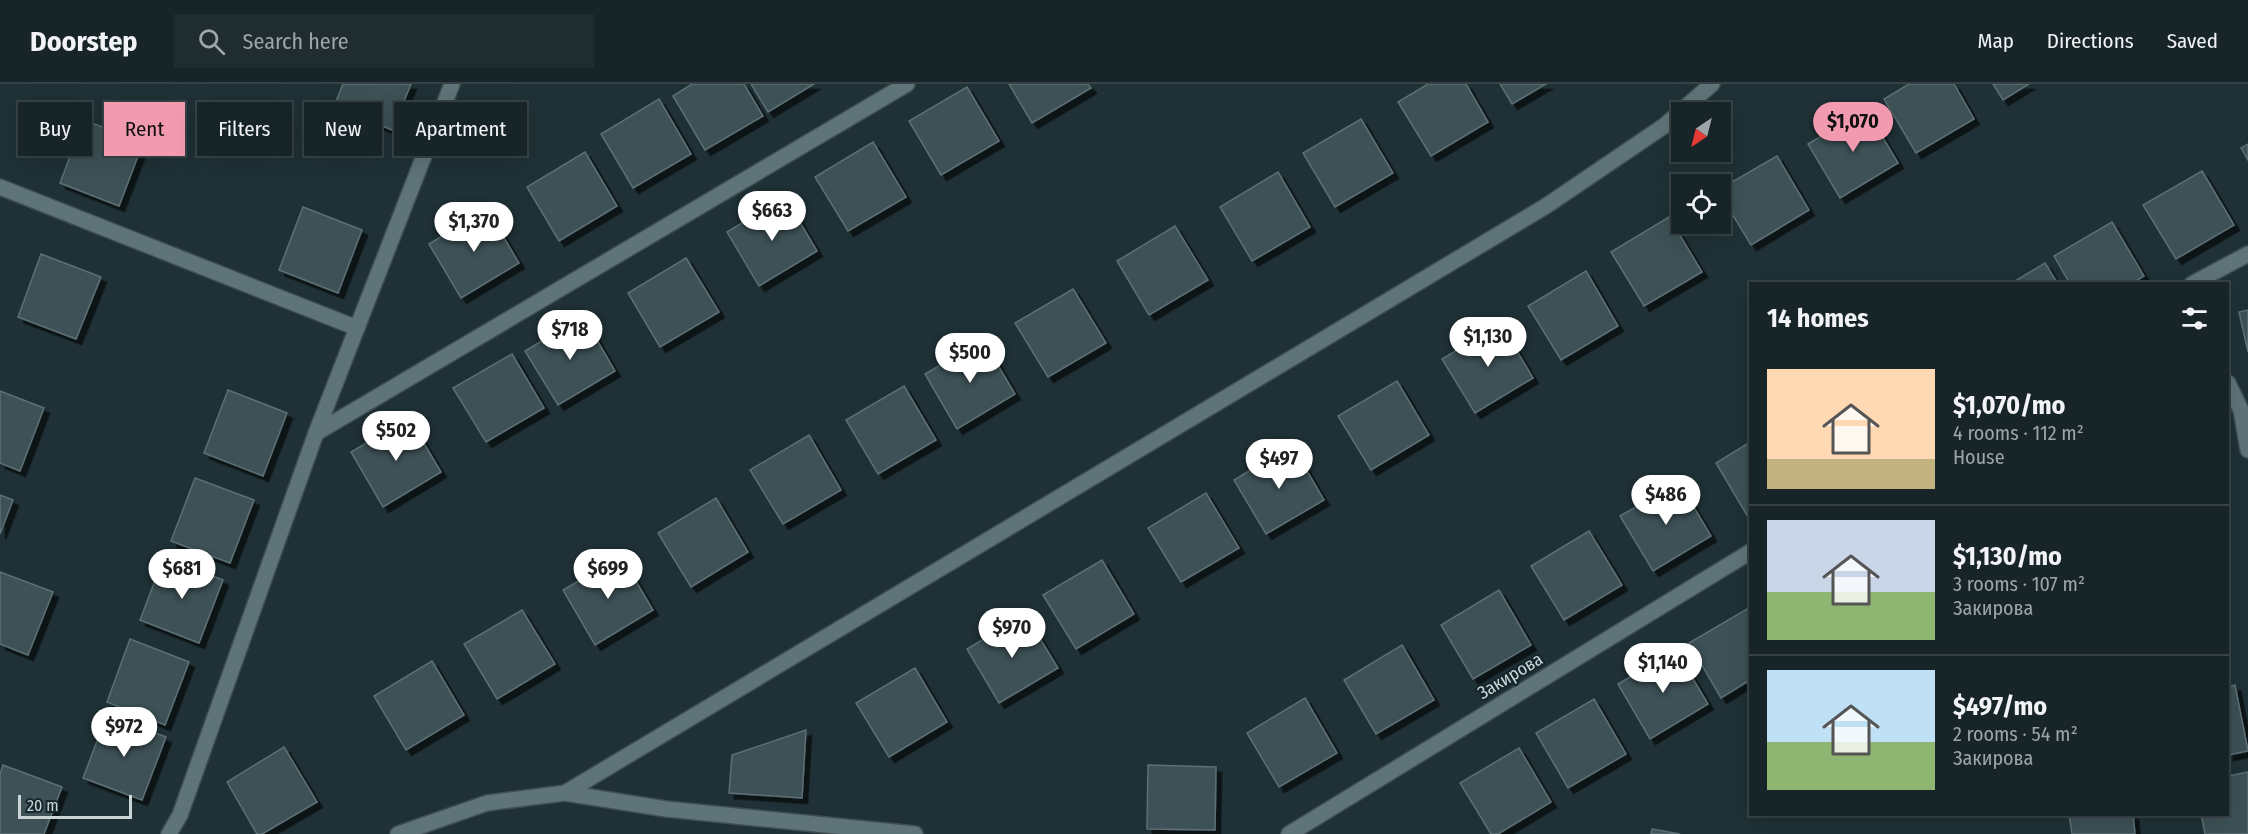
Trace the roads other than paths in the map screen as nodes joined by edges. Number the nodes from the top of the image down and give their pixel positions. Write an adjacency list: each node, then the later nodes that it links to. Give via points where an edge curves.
1 (452, 84): 7 (street)
2 (907, 84): 9 (street)
3 (1712, 84): 12 (street, via 1664,126 1546,206)
4 (0, 187): 7 (street)
5 (2248, 254): 6 (street)
6 (2196, 282)
7 (357, 328): 9 (street)
8 (2229, 385): 10 (street, via 2241,410)
9 (316, 433): 13 (street, via 180,815)
10 (2248, 450)
11 (1749, 553): 16 (street, Закирова)
12 (565, 793): 14 (street, via 487,803); 15 (street, via 666,809)
13 (169, 834)
14 (398, 834)
15 (915, 834)
16 (1289, 834)

